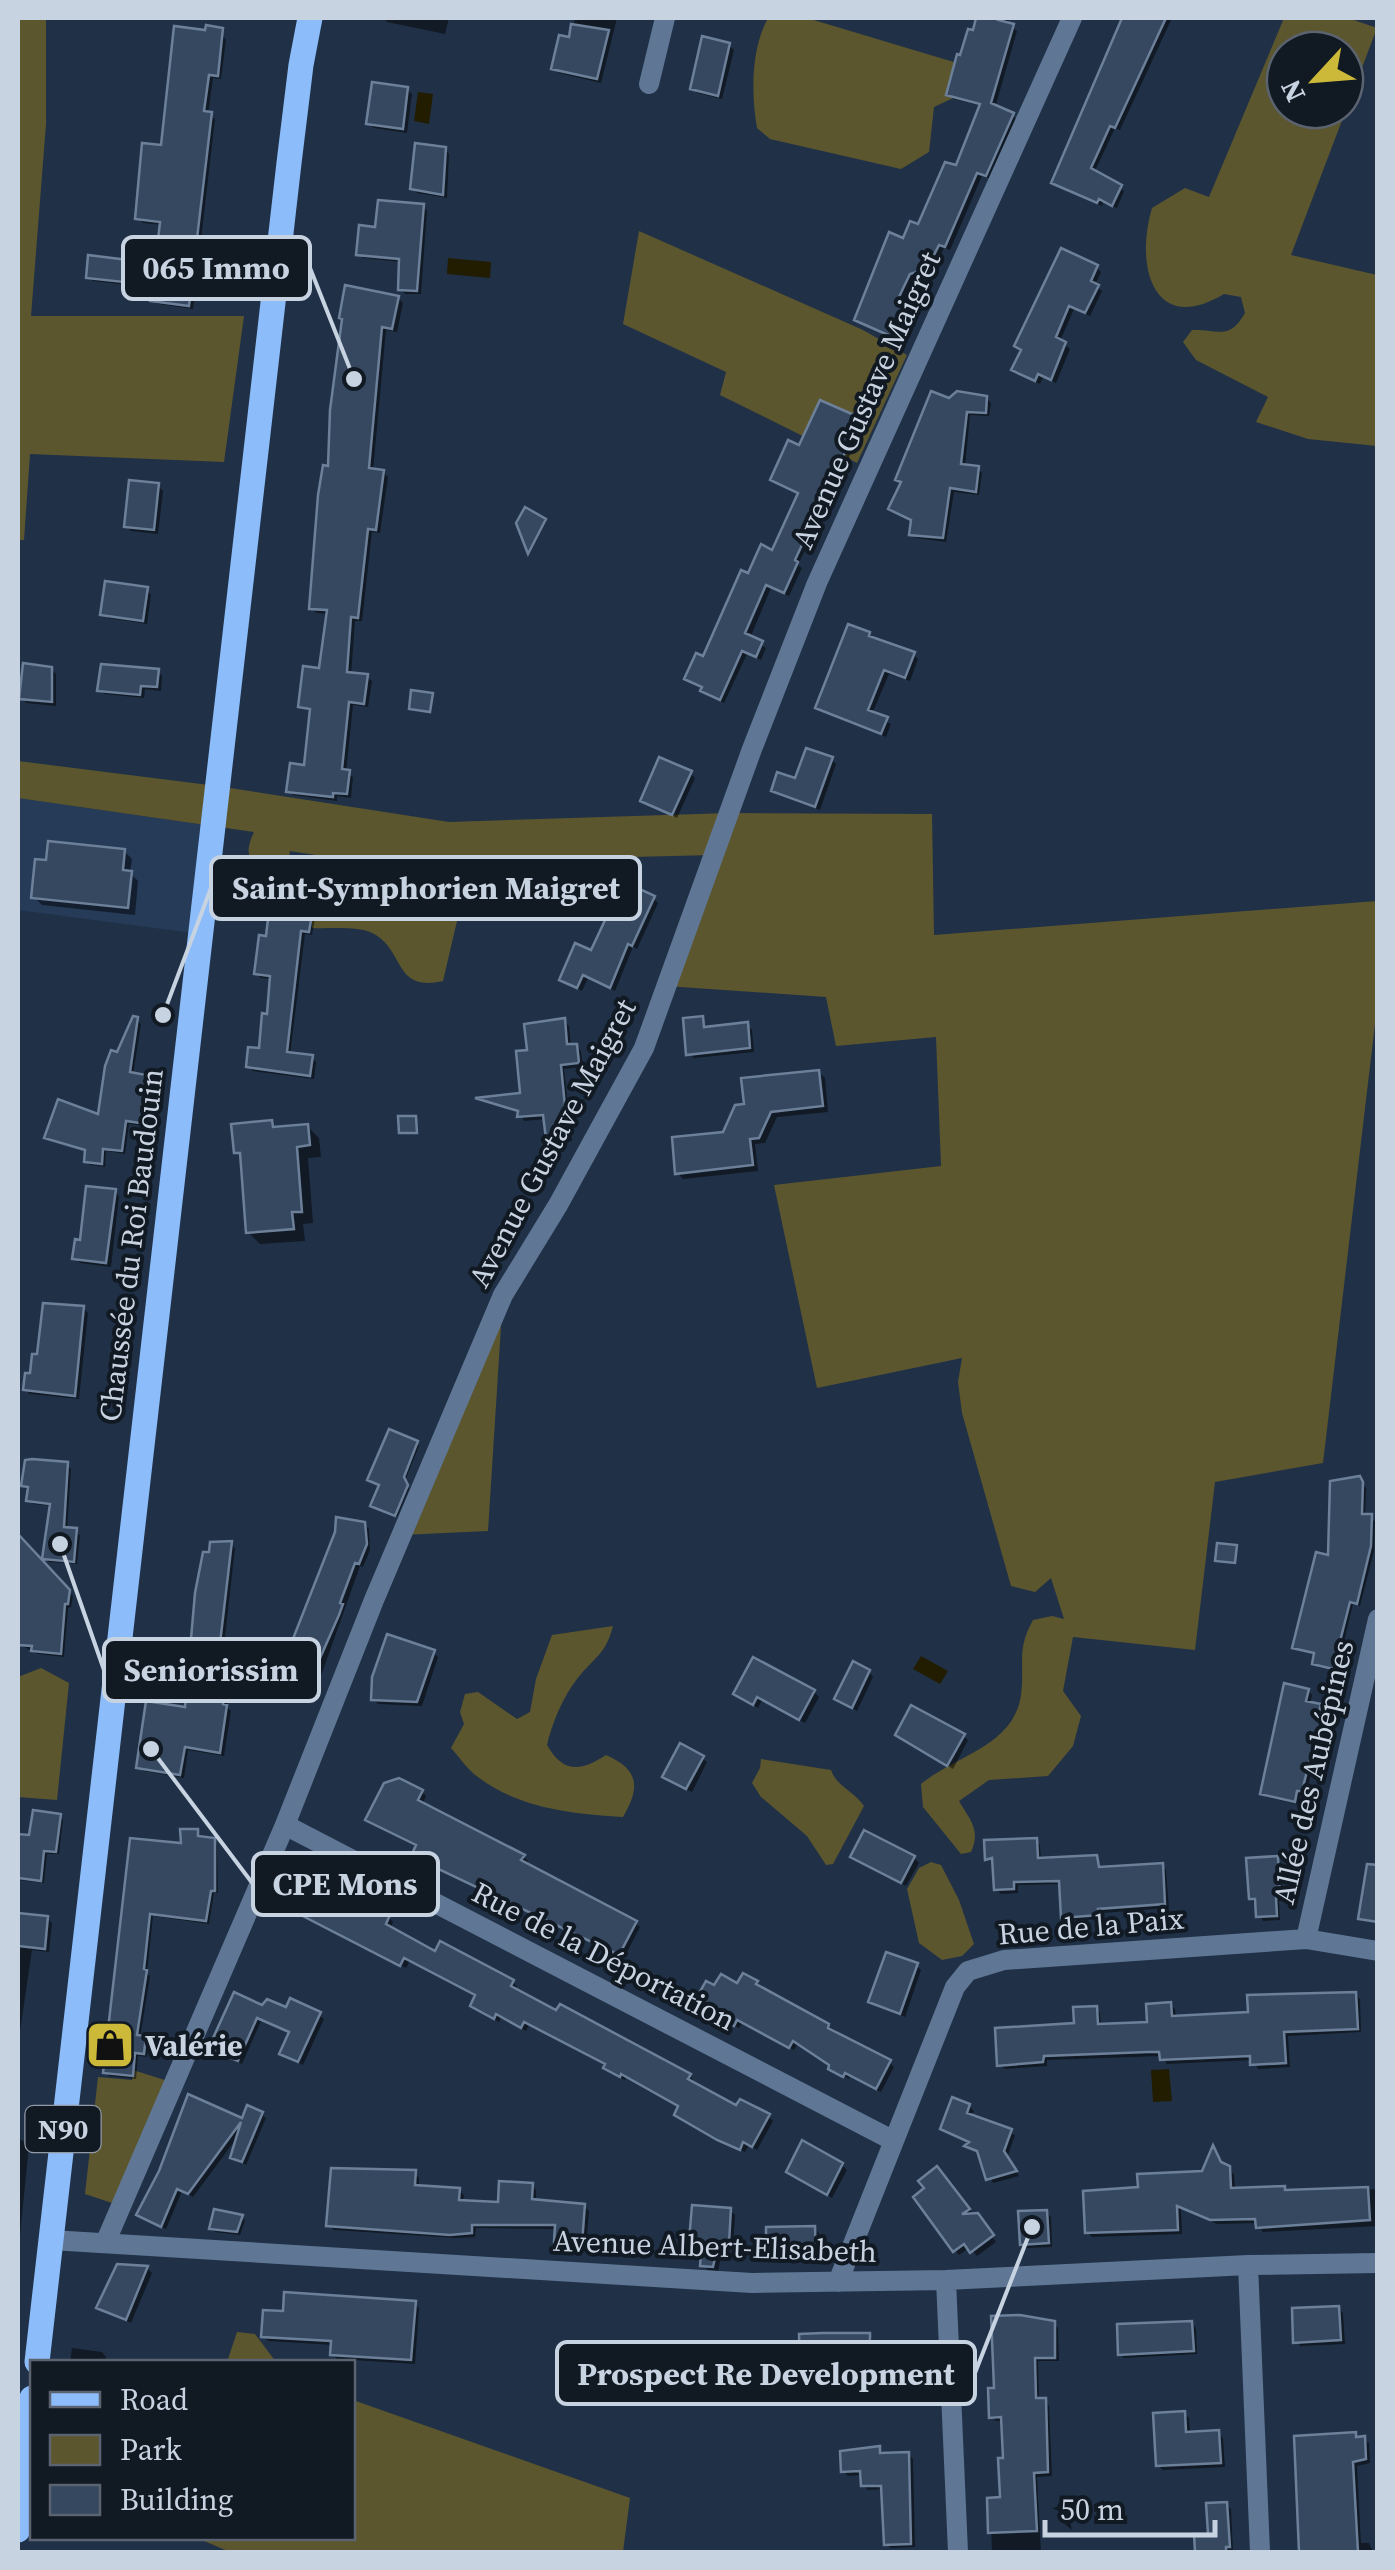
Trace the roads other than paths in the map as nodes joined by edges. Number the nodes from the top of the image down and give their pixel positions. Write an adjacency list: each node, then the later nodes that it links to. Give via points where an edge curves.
1 (310, 18): 10 (main road, Chaussée du Roi Baudouin / N90)
2 (666, 18): 4 (street)
3 (1072, 18): 6 (street, Avenue Gustave Maigret, via 817,583 644,1048 503,1295)
4 (649, 84)
5 (1378, 1619): 7 (street, Allée des Aubépines)
6 (286, 1825): 9 (street, Rue de la Déportation); 11 (street, Avenue Gustave Maigret)
7 (1306, 1938): 8 (street, Rue de la Paix); 9 (street, Rue de la Paix, via 1004,1960 968,1971 955,1986)
8 (1378, 1951)
9 (894, 2141): 15 (street, Rue de la Paix)
10 (51, 2240): 11 (street, Avenue Albert-Elisabeth); 16 (main road, Chaussée du Roi Baudouin / N90)
11 (106, 2242): 15 (street, Avenue Albert-Elisabeth, via 715,2282)
12 (1378, 2263): 13 (street, Avenue Albert-Elisabeth)
13 (1248, 2265): 14 (street, Avenue Albert-Elisabeth); 20 (street)
14 (946, 2280): 15 (street, Avenue Albert-Elisabeth); 19 (street)
15 (838, 2282)
16 (36, 2360)
17 (30, 2417): 18 (main road)
18 (18, 2530)
19 (958, 2552)
20 (1260, 2552)

